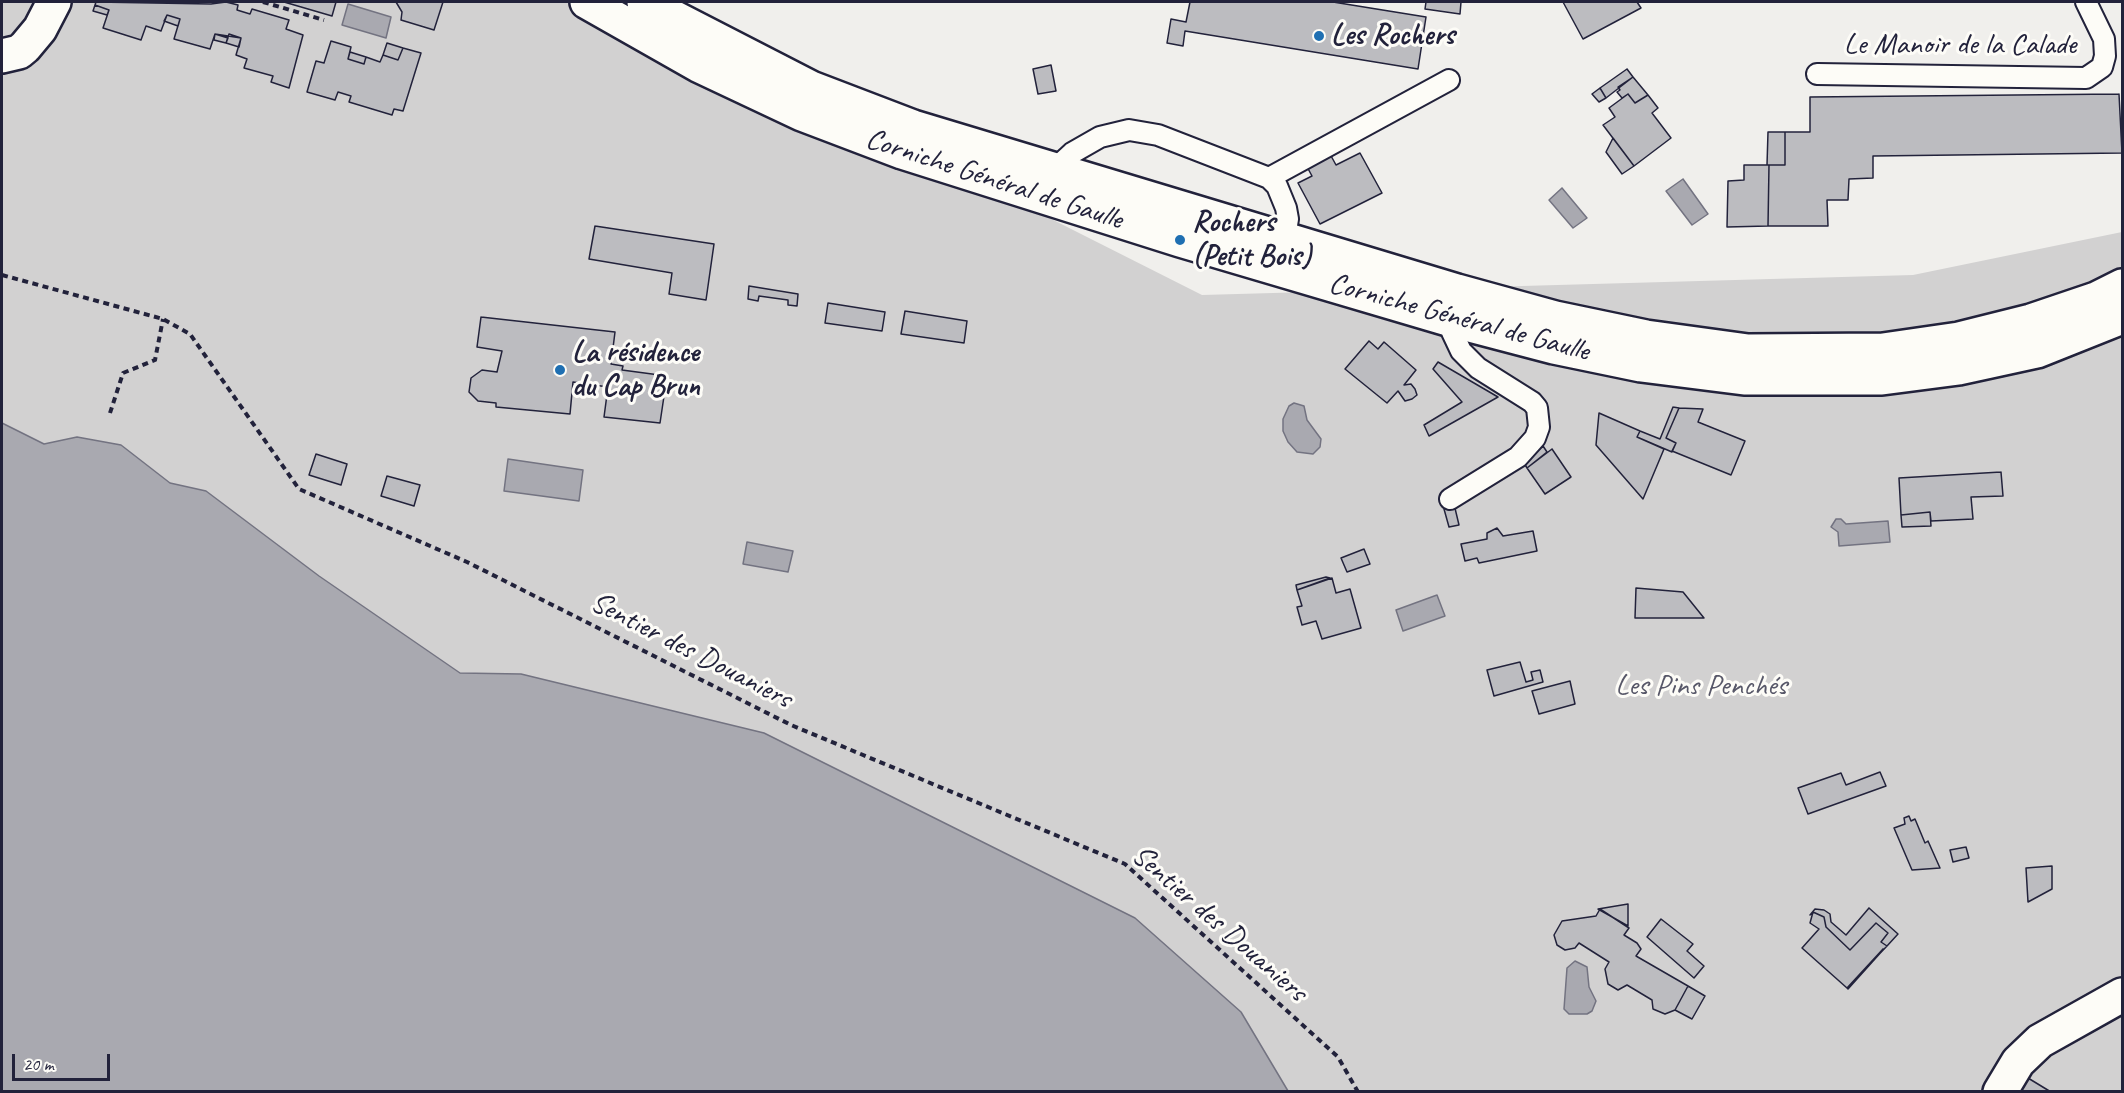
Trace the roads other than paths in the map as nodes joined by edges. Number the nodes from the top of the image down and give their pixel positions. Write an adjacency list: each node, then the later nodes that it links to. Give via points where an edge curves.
1 (54, 2): 5 (main road, via 25,47)
2 (587, 2): 9 (main road, Corniche Général de Gaulle, via 698,65 802,114 902,152)
3 (644, 2): 9 (main road, Corniche Général de Gaulle, via 811,88)
4 (2086, 2): 6 (lane, Le Manoir de la Calade, via 2104,39 2105,56 2102,67 2086,78)
5 (2, 56)
6 (1817, 74)
7 (1449, 80): 8 (lane)
8 (1269, 178): 9 (lane, via 1158,135 1129,130 1087,143 1059,165); 10 (lane, via 1277,186 1286,208)
9 (1049, 185): 10 (main road, Corniche Général de Gaulle)
10 (1281, 254): 12 (main road, Corniche Général de Gaulle)
11 (2122, 286): 12 (main road, Corniche Général de Gaulle, via 2031,321 1959,339 1883,350 1723,349 1555,318)
12 (1454, 305): 13 (main road, Corniche Général de Gaulle, via 1554,347 1716,376 1811,380 1882,378 1959,368 2037,351); 14 (lane, via 1452,332 1461,351 1478,369 1532,402 1537,408 1539,427 1535,438 1518,457)
13 (2122, 317)
14 (1450, 499)
15 (2122, 995): 16 (main road, via 2040,1041 2018,1062)
16 (2000, 1092)

